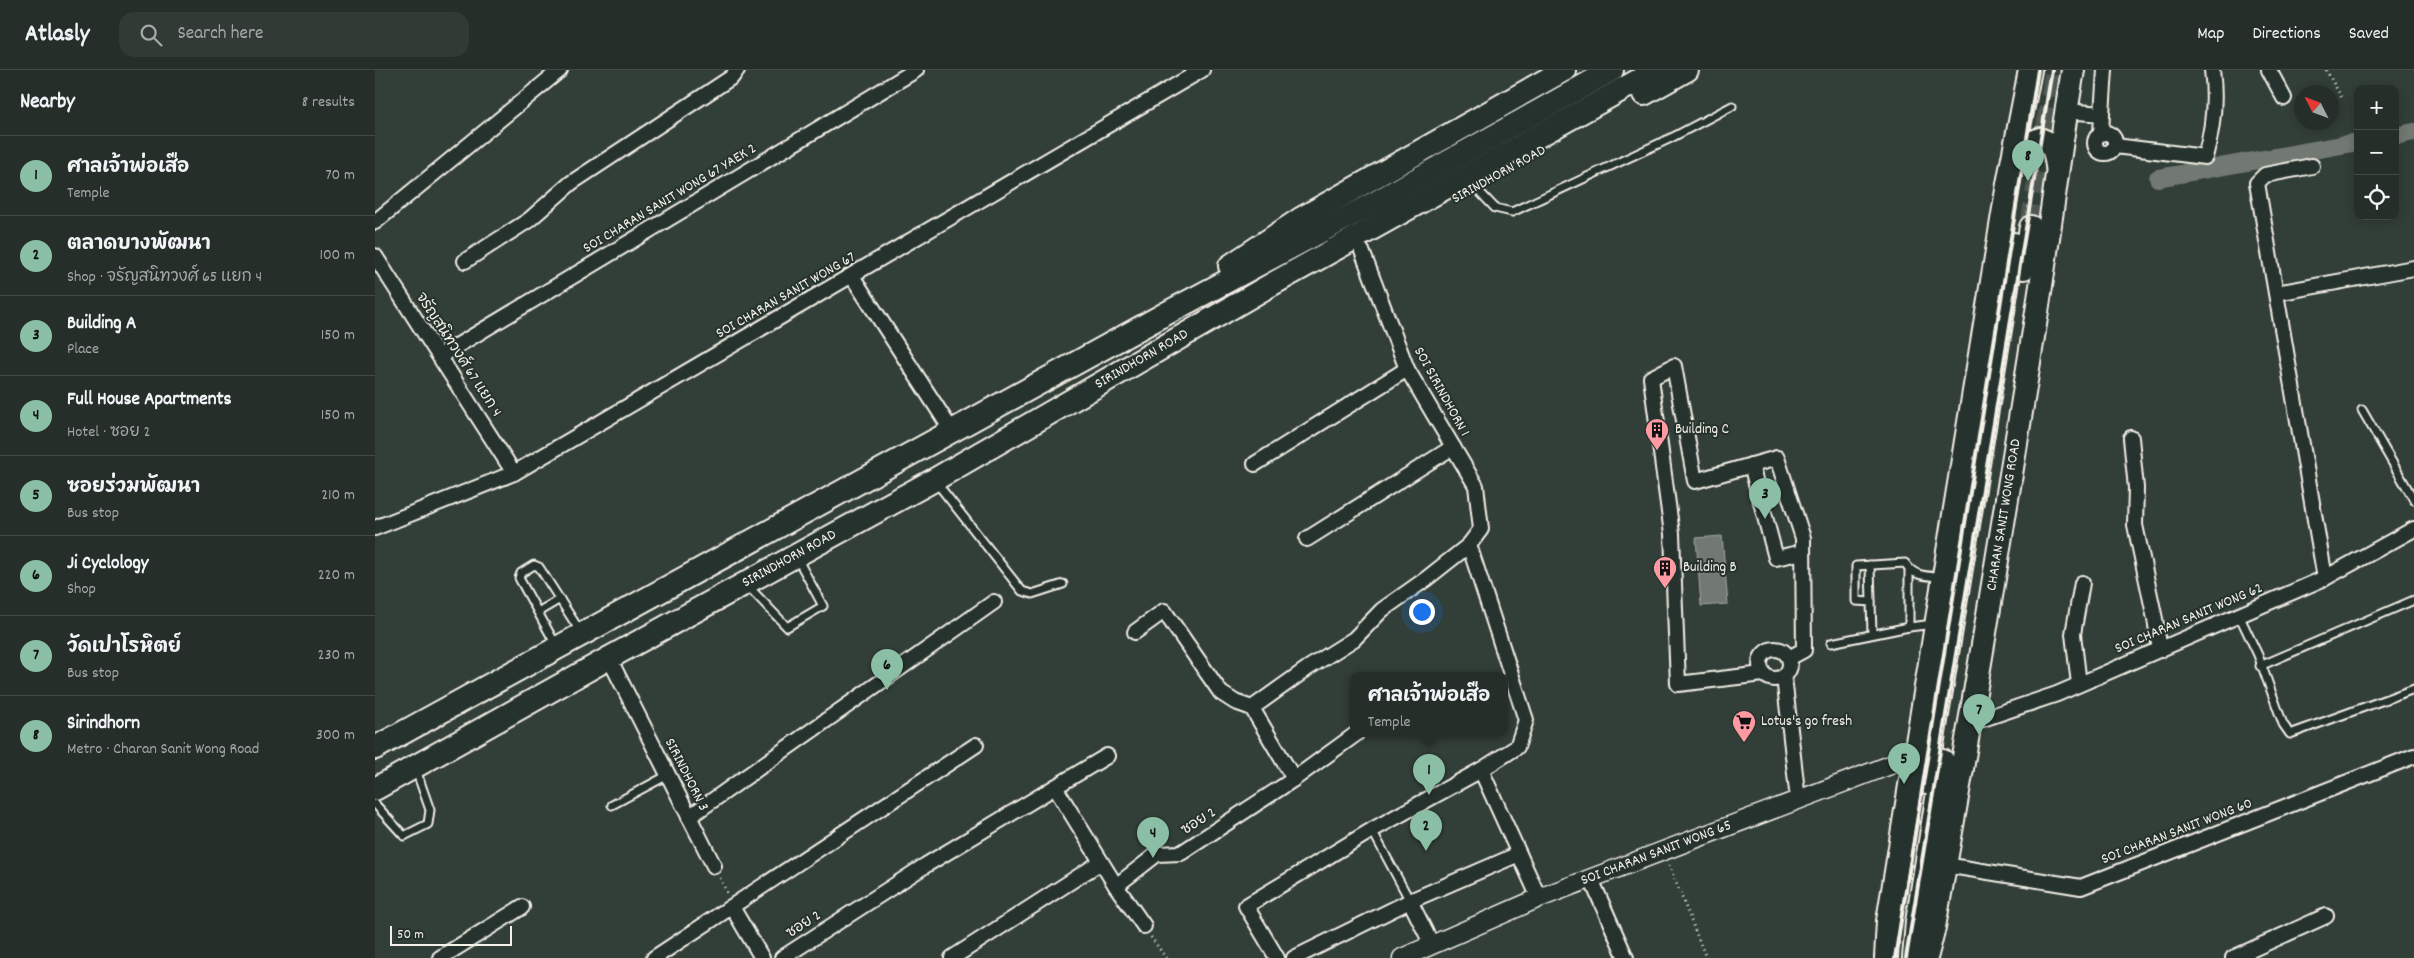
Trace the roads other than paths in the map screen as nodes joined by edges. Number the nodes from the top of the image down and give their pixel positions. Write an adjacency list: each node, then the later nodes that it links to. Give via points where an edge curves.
1 (560, 70): 23 (street)
2 (737, 70): 26 (street, via 732,77 571,183 529,220)
3 (916, 70): 32 (street, SOI CHARAN SANIT WONG 67 YAEK 2)
4 (1203, 70): 28 (street, SOI CHARAN SANIT WONG 67)
5 (1564, 70): 30 (main road, SIRINDHORN ROAD, via 1302,218)
6 (1612, 70): 22 (main road, SIRINDHORN ROAD)
7 (1657, 70): 22 (main road, SIRINDHORN ROAD)
8 (1687, 70): 21 (main road, SIRINDHORN ROAD)
9 (2030, 70): 20 (main road)
10 (2073, 70): 16 (main road, CHARAN SANIT WONG ROAD)
11 (2105, 70): 17 (street)
12 (2212, 70): 17 (street, via 2215,87 2211,135 2205,157 2115,146 2113,136 2101,134)
13 (2269, 70): 14 (street)
14 (2283, 98)
15 (1732, 106): 21 (lane, via 1511,212 1495,208)
16 (2066, 111): 17 (street); 18 (main road, CHARAN SANIT WONG ROAD)
17 (2102, 114)
18 (2057, 166): 20 (main road, via 2055,150 2049,142 2040,139 2024,146); 78 (main road, CHARAN SANIT WONG ROAD)
19 (2312, 166): 29 (street, via 2265,175 2257,183)
20 (2011, 170): 51 (main road)
21 (1476, 188): 24 (main road, SIRINDHORN ROAD)
22 (1381, 212): 30 (main road, SIRINDHORN ROAD); 31 (main road, SIRINDHORN ROAD)
23 (375, 222)
24 (1362, 251): 31 (main road, SIRINDHORN ROAD, via 1261,304); 33 (street, SOI SIRINDHORN 1)
25 (375, 256): 32 (street, จรัญสนิทวงศ์ 67 แยก 4)
26 (465, 261)
27 (2414, 268): 29 (street)
28 (852, 276): 35 (street); 40 (street, SOI CHARAN SANIT WONG 67)
29 (2276, 293): 52 (street)
30 (1167, 312): 35 (main road, SIRINDHORN ROAD)
31 (1201, 326): 41 (main road, SIRINDHORN ROAD)
32 (440, 356): 40 (street, จรัญสนิทวงศ์ 67 แยก 4)
33 (1407, 369): 37 (street, SOI SIRINDHORN 1); 38 (street)
34 (2362, 410): 42 (lane)
35 (952, 430): 65 (main road, SIRINDHORN ROAD)
36 (2131, 438): 69 (street, via 2136,488 2135,525)
37 (1453, 447): 45 (street); 46 (street, SOI SIRINDHORN 1, via 1476,486 1481,528)
38 (1255, 464)
39 (1751, 465): 47 (street, via 1776,558); 47 (street, via 1777,458 1803,538); 73 (street, via 1695,481 1674,366 1651,378 1671,534 1678,684)
40 (514, 473): 43 (street, SOI CHARAN SANIT WONG 67)
41 (934, 480): 48 (main road, SIRINDHORN ROAD); 55 (lane, via 1022,591 1032,594)
42 (2414, 500)
43 (375, 528)
44 (2414, 529): 52 (street, SOI CHARAN SANIT WONG 62)
45 (1307, 539)
46 (1469, 545): 77 (street, via 1382,610 1354,639); 86 (street, via 1526,720 1517,748)
47 (1803, 552): 71 (street, via 1804,650)
48 (796, 555): 53 (main road, SIRINDHORN ROAD); 53 (lane, via 823,605 787,627)
49 (1870, 565): 50 (lane, via 1905,563); 59 (lane); 59 (lane, via 1856,566 1856,601)
50 (1909, 570): 51 (lane, via 1916,575); 63 (lane)
51 (1943, 578): 62 (main road)
52 (2325, 578): 61 (street, SOI CHARAN SANIT WONG 62)
53 (745, 583): 70 (main road, SIRINDHORN ROAD)
54 (2082, 583): 75 (street, via 2073,634)
55 (1063, 584)
56 (560, 600): 60 (lane); 60 (lane, via 539,567 534,565 519,578); 65 (lane)
57 (2414, 600): 72 (lane)
58 (994, 602): 94 (street)
59 (1871, 602): 66 (lane)
60 (538, 612): 68 (lane)
61 (2239, 615): 69 (street, SOI CHARAN SANIT WONG 62); 72 (lane)
62 (1935, 624): 63 (lane); 83 (main road)
63 (1909, 626): 66 (lane)
64 (1135, 632): 77 (street, via 1164,611 1221,693)
65 (582, 633): 68 (main road, SIRINDHORN ROAD)
66 (1872, 634): 67 (lane)
67 (1831, 643)
68 (557, 647): 81 (main road, SIRINDHORN ROAD)
69 (2160, 650): 75 (street, SOI CHARAN SANIT WONG 62)
70 (609, 658): 85 (main road, SIRINDHORN ROAD); 87 (street, SIRINDHORN 3)
71 (1789, 658): 73 (street, via 1776,649 1766,652 1760,660); 74 (street, via 1789,668)
72 (2261, 666): 76 (lane, via 2283,724 2291,734)
73 (1763, 674): 74 (street, via 1775,680)
74 (1784, 677): 91 (street)
75 (2079, 684): 78 (street, SOI CHARAN SANIT WONG 62)
76 (2414, 689)
77 (1252, 708): 88 (street)
78 (1971, 723): 98 (main road, CHARAN SANIT WONG ROAD)
79 (1353, 737): 88 (street, ซอย 2)
80 (976, 744): 105 (street)
81 (375, 748)
82 (1107, 756): 89 (street, ซอย 2)
83 (1914, 756): 91 (street, SOI CHARAN SANIT WONG 65); 118 (main road, via 1888,921)
84 (2414, 756): 98 (street, SOI CHARAN SANIT WONG 60, via 2081,887)
85 (415, 767): 90 (main road, SIRINDHORN ROAD); 92 (lane, via 430,810 428,824 404,836)
86 (1481, 770): 95 (street); 96 (street)
87 (668, 775): 93 (lane); 94 (street, SIRINDHORN 3)
88 (1294, 779): 101 (street, ซอย 2, via 1181,853 1157,854)
89 (1055, 787): 97 (street); 112 (street, ซอย 2)
90 (375, 789)
91 (1799, 800): 100 (street, SOI CHARAN SANIT WONG 65)
92 (375, 804)
93 (612, 805)
94 (689, 817): 99 (street, SIRINDHORN 3)
95 (1372, 830): 103 (lane); 114 (street, via 1246,906)
96 (1519, 854): 102 (street); 103 (street)
97 (1101, 862): 101 (street); 113 (street)
98 (1945, 865): 121 (main road, CHARAN SANIT WONG ROAD)
99 (714, 866)
100 (1591, 878): 102 (street, SOI CHARAN SANIT WONG 65); 117 (street)
101 (1116, 886): 107 (street)
102 (1539, 898): 108 (street, SOI CHARAN SANIT WONG 65)
103 (1410, 901): 108 (street); 115 (street)
104 (522, 907): 109 (street)
105 (733, 907): 110 (street); 111 (street)
106 (2326, 916): 122 (street)
107 (1144, 926)
108 (1432, 945): 116 (street, SOI CHARAN SANIT WONG 65)
109 (440, 958)
110 (654, 958)
111 (762, 958)
112 (782, 958)
113 (952, 958)
114 (1277, 958)
115 (1294, 958)
116 (1402, 958)
117 (1626, 958)
118 (1886, 958)
119 (1895, 958): 120 (main road, CHARAN SANIT WONG ROAD, via 2024,226)
120 (1914, 958)
121 (1926, 958)
122 (2233, 958)

